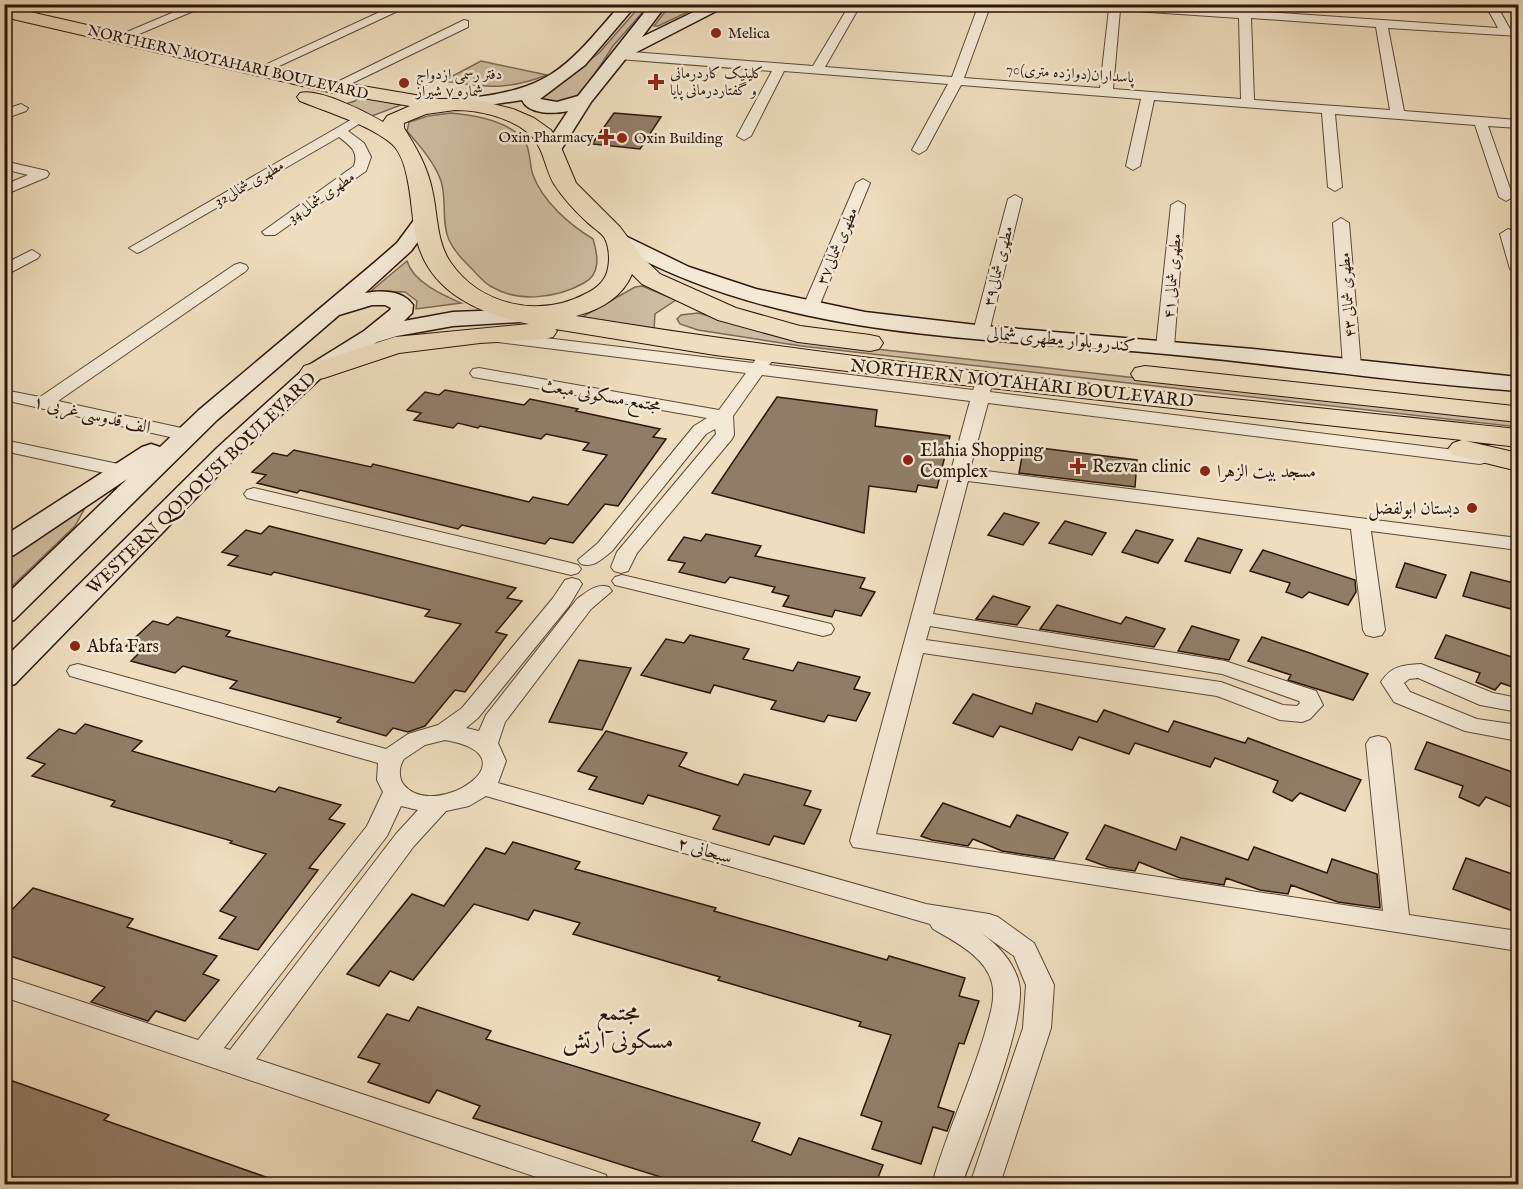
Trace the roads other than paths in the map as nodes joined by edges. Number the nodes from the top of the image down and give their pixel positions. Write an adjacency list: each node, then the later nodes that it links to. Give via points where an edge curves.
1 (22, 4): 14 (street)
2 (205, 4): 21 (street)
3 (630, 4): 27 (main road, via 572,67)
4 (660, 4): 22 (main road)
5 (723, 4): 22 (main road)
6 (856, 4): 24 (street)
7 (985, 4): 26 (street)
8 (1090, 4): 12 (street)
9 (1329, 4): 16 (street)
10 (1490, 4): 20 (street)
11 (405, 6): 25 (street)
12 (1115, 6): 13 (street); 28 (street)
13 (1168, 7): 15 (street)
14 (5, 11): 21 (main road, NORTHERN MOTAHARI BOULEVARD)
15 (1245, 15): 16 (street); 32 (street)
16 (1334, 20): 19 (street)
17 (4, 24): 29 (main road, NORTHERN MOTAHARI BOULEVARD, via 223,73)
18 (464, 24): 29 (street)
19 (1381, 24): 20 (street); 37 (street)
20 (1512, 32)
21 (121, 37): 25 (main road, NORTHERN MOTAHARI BOULEVARD)
22 (619, 55): 23 (street, 70پاسداران(دوازده متری)); 31 (main road)
23 (781, 66): 24 (street, 70پاسداران(دوازده متری)); 42 (street)
24 (818, 69): 26 (street, 70پاسداران(دوازده متری))
25 (260, 70): 29 (main road, NORTHERN MOTAHARI BOULEVARD)
26 (956, 82): 28 (street, 70پاسداران(دوازده متری)); 45 (street)
27 (544, 87): 31 (main road, via 532,96 534,104 558,107); 33 (main road)
28 (1106, 92): 30 (street, 70پاسداران(دوازده متری))
29 (335, 93): 33 (main road, NORTHERN MOTAHARI BOULEVARD); 38 (main road, NORTHERN MOTAHARI BOULEVARD)
30 (1148, 96): 32 (street, 70پاسداران(دوازده متری)); 47 (street)
31 (584, 100): 44 (main road)
32 (1248, 103): 35 (street, 70پاسداران(دوازده متری))
33 (459, 104): 43 (main road, NORTHERN MOTAHARI BOULEVARD, via 422,110 394,120 393,128); 44 (main road, via 518,118 543,135)
34 (21, 108): 36 (street)
35 (1328, 110): 37 (street, 70پاسداران(دوازده متری)); 49 (street)
36 (4, 115)
37 (1398, 115): 39 (street, 70پاسداران(دوازده متری))
38 (361, 118): 41 (street, 32مطهرى شمالى); 43 (main road, NORTHERN MOTAHARI BOULEVARD)
39 (1480, 121): 40 (street, 70پاسداران(دوازده متری)); 51 (street)
40 (1518, 124)
41 (340, 131): 56 (street, 34مطهرى شمالى, via 359,146 364,157 361,168); 59 (street, 32مطهرى شمالى)
42 (744, 136)
43 (402, 141): 54 (main road, NORTHERN MOTAHARI BOULEVARD, via 419,178)
44 (552, 149): 58 (main road, NORTHERN MOTAHARI BOULEVARD, via 561,178)
45 (919, 150)
46 (4, 165): 50 (street, via 42,174)
47 (1133, 166)
48 (863, 183): 64 (street, مطهرى شمالى۳۷)
49 (1335, 187)
50 (4, 191)
51 (1506, 197)
52 (1015, 199): 69 (street, مطهرى شمالى۳۹)
53 (1178, 205): 73 (street, ۴۱ مطهرى شمالى)
54 (424, 220): 66 (main road, NORTHERN MOTAHARI BOULEVARD, via 428,243 439,266 465,293 483,304); 67 (main road, via 397,254)
55 (1341, 224): 75 (street, مطهرى شمالى ۴۳)
56 (270, 232)
57 (1508, 234): 62 (street)
58 (617, 238): 64 (main road, کندرو بلوار مطهری شمالی, via 690,275); 65 (main road, NORTHERN MOTAHARI BOULEVARD, via 651,279); 66 (main road, via 619,274 608,292 571,309)
59 (137, 248)
60 (32, 255): 63 (street)
61 (240, 268): 81 (street)
62 (1518, 269)
63 (4, 271)
64 (810, 309): 69 (main road, کندرو بلوار مطهری شمالی)
65 (727, 314): 72 (main road, via 690,308 678,310 665,319 667,328 678,335); 83 (main road, NORTHERN MOTAHARI BOULEVARD, via 798,334 876,344)
66 (527, 316): 68 (main road, NORTHERN MOTAHARI BOULEVARD); 71 (main road, WESTERN QODOUSI BOULEVARD, via 453,318)
67 (323, 317): 71 (main road, via 372,298 395,299 402,305 402,313); 82 (main road)
68 (598, 328): 70 (main road); 72 (main road, NORTHERN MOTAHARI BOULEVARD)
69 (981, 332): 73 (main road, کندرو بلوار مطهری شمالی)
70 (480, 335): 74 (street); 76 (main road, via 395,345)
71 (369, 337): 76 (main road, WESTERN QODOUSI BOULEVARD)
72 (715, 347): 74 (main road, NORTHERN MOTAHARI BOULEVARD)
73 (1165, 347): 75 (main road, کندرو بلوار مطهری شمالی)
74 (763, 361): 79 (main road, NORTHERN MOTAHARI BOULEVARD); 84 (street)
75 (1352, 366): 78 (main road, کندرو بلوار مطهری شمالی)
76 (314, 372): 105 (main road, WESTERN QODOUSI BOULEVARD, via 227,453)
77 (479, 373): 84 (street, مجتمع مسکونی مبعث)
78 (1518, 384)
79 (983, 387): 87 (street); 87 (main road, NORTHERN MOTAHARI BOULEVARD, via 1345,420); 89 (street)
80 (4, 395): 81 (street, ۱ الف قدوسی غربی)
81 (44, 403): 85 (street, ۱ الف قدوسی غربی)
82 (208, 415): 85 (main road); 99 (main road)
83 (1518, 415)
84 (724, 416): 90 (street, via 700,430); 91 (street, via 725,435)
85 (179, 433): 88 (main road)
86 (4, 445): 88 (street)
87 (1518, 454)
88 (123, 471): 95 (main road)
89 (961, 474): 93 (street); 100 (street)
90 (663, 476): 91 (street); 96 (street, via 606,547)
91 (686, 481): 97 (street, via 627,552)
92 (254, 494): 96 (street)
93 (1360, 524): 94 (street); 102 (street)
94 (1518, 544)
95 (4, 549)
96 (577, 571): 97 (street, via 610,561); 98 (street, via 584,591); 107 (street, via 562,601 470,713)
97 (621, 574): 98 (street, via 617,586); 101 (street)
98 (602, 591): 110 (street, via 584,604 494,720)
99 (4, 614)
100 (920, 618): 103 (street); 103 (street, via 1225,668 1308,696 1312,705 1302,714 1280,712 1221,689)
101 (823, 629)
102 (1374, 630)
103 (913, 645): 116 (street, via 862,841)
104 (78, 671): 111 (street)
105 (4, 677)
106 (1518, 705): 108 (street, via 1488,700 1421,671 1403,672 1392,682 1402,697 1473,726)
107 (445, 732): 110 (street, via 468,735); 111 (street, via 413,741)
108 (1518, 733)
109 (1378, 744): 116 (street)
110 (486, 745): 112 (street, via 495,765)
111 (392, 759): 113 (street, via 388,771)
112 (484, 787): 114 (street, via 471,796); 115 (street, سبحانی ۲)
113 (395, 792): 114 (street, via 406,799); 119 (street, via 378,830)
114 (438, 805): 120 (street, via 405,840)
115 (926, 914): 121 (street, via 976,940 1007,986 1004,1021); 122 (street, via 989,924 1025,950 1040,985 1037,1028)
116 (1397, 921): 117 (street)
117 (1518, 941)
118 (4, 986): 119 (street)
119 (204, 1053): 120 (street)
120 (236, 1064): 123 (street)
121 (985, 1074): 122 (street); 124 (street)
122 (1018, 1084): 125 (street)
123 (595, 1185)
124 (946, 1185)
125 (985, 1185)

